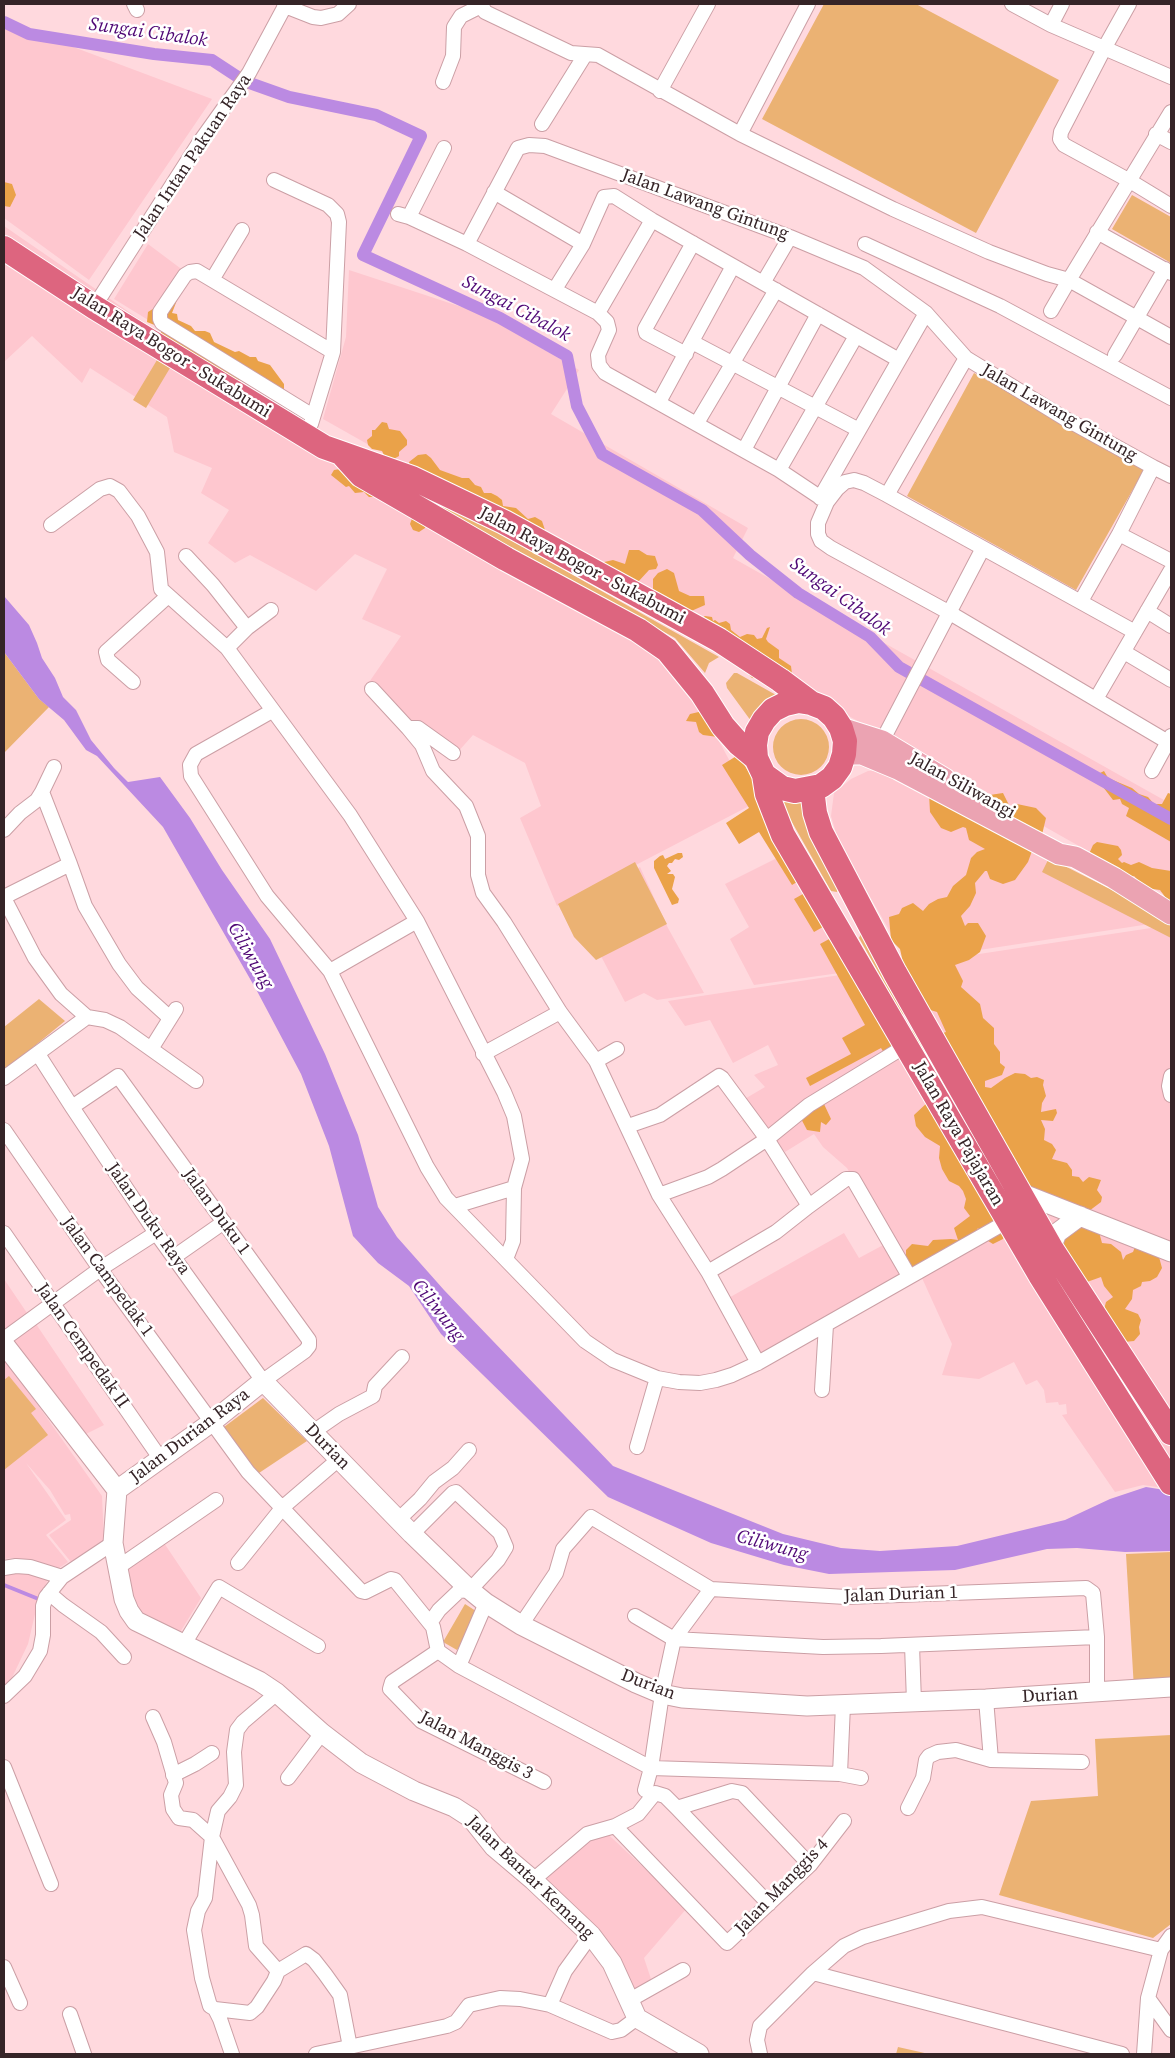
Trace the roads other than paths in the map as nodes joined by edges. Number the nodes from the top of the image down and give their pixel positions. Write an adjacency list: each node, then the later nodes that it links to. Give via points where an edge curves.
1 (349, 4): 7 (street, via 338,14 322,18)
2 (708, 4): 14 (street)
3 (808, 4): 17 (street)
4 (1012, 4): 9 (street)
5 (1062, 4): 9 (street)
6 (1129, 4): 10 (street)
7 (284, 5): 41 (street, Jalan Intan Pakuan Raya, via 232,100 199,143)
8 (481, 5): 11 (street, via 485,12 571,53); 13 (street, via 461,16 454,27 453,56)
9 (1051, 25): 10 (street)
10 (1105, 47): 12 (street); 22 (street, via 1061,132 1060,140)
11 (585, 55): 14 (street, via 598,55); 16 (street)
12 (1171, 77)
13 (443, 82)
14 (660, 91): 17 (street)
15 (1171, 112): 18 (street)
16 (542, 124)
17 (740, 134): 37 (street, via 919,221 1022,265)
18 (1156, 134): 19 (street); 22 (street)
19 (1171, 142)
20 (444, 148): 30 (street, via 404,215)
21 (274, 180): 50 (street, via 328,205 338,214)
22 (1130, 181): 24 (street); 27 (street)
23 (494, 192): 28 (street, Jalan Lawang Gintung, via 518,148 529,144 545,146); 30 (street, Jalan Lawang Gintung); 31 (street)
24 (1171, 206)
25 (652, 220): 29 (street, Jalan Lawang Gintung); 31 (street, Jalan Lawang Gintung, via 614,196 604,197); 43 (street, Jalan Lawang Gintung)
26 (242, 230): 36 (street)
27 (1097, 232): 35 (street); 37 (street)
28 (790, 237): 38 (street); 44 (street, Jalan Lawang Gintung, via 864,268)
29 (693, 243): 34 (street, Jalan Lawang Gintung); 49 (street, via 645,329 646,333)
30 (467, 244): 39 (street)
31 (583, 244): 39 (street, Jalan Lawang Gintung)
32 (866, 244): 56 (street, via 1000,306)
33 (4, 248): 41 (highway, Jalan Raya Bogor - Sukabumi)
34 (734, 266): 38 (street, Jalan Lawang Gintung); 49 (street)
35 (1168, 271): 46 (street)
36 (212, 280): 50 (street); 60 (street, via 197,271 187,273 160,312 162,323)
37 (1069, 280): 42 (street); 46 (street)
38 (763, 283): 40 (street, Jalan Lawang Gintung)
39 (555, 289): 43 (street)
40 (776, 290): 45 (street, Jalan Lawang Gintung); 54 (street)
41 (94, 307): 60 (highway, Jalan Raya Bogor - Sukabumi)
42 (1051, 311)
43 (598, 313): 57 (street, via 607,322 609,330 598,355 599,365 605,373)
44 (926, 313): 52 (street, Jalan Lawang Gintung); 53 (street)
45 (818, 314): 47 (street, Jalan Lawang Gintung); 55 (street)
46 (1137, 317): 48 (street); 51 (street)
47 (856, 336): 53 (street, Jalan Lawang Gintung); 58 (street)
48 (1171, 337)
49 (689, 348): 54 (street); 57 (street)
50 (333, 352): 60 (street)
51 (1115, 355)
52 (966, 358): 63 (street, Jalan Lawang Gintung); 67 (street, Jalan Lawang Gintung)
53 (899, 360): 61 (street)
54 (732, 363): 55 (street); 59 (street)
55 (778, 388): 58 (street); 62 (street)
56 (1171, 398)
57 (659, 402): 59 (street)
58 (815, 407): 61 (street); 65 (street)
59 (697, 423): 62 (street)
60 (310, 426): 64 (highway, Jalan Raya Bogor - Sukabumi, via 324,447 341,453)
61 (859, 430): 68 (street)
62 (744, 450): 65 (street)
63 (1153, 467): 66 (street, Jalan Lawang Gintung); 70 (street, Jalan Lawang Gintung)
64 (366, 469): 89 (highway, Jalan Raya Bogor - Sukabumi, via 412,478 504,522 719,640); 98 (highway, Jalan Raya Bogor - Sukabumi, via 506,560 638,630 667,650 702,692 723,726)
65 (779, 470): 68 (street)
66 (1171, 476)
67 (887, 495): 68 (street, via 854,480 846,482); 71 (street)
68 (824, 500): 79 (street, via 818,523 821,541)
69 (51, 525): 75 (street, via 100,489 110,486 119,491 150,535 157,552 161,589)
70 (1119, 534): 73 (street); 76 (street, Jalan Lawang Gintung)
71 (983, 548): 76 (street); 79 (street)
72 (186, 556): 81 (street)
73 (1171, 561)
74 (1171, 571): 78 (street)
75 (168, 596): 83 (street); 86 (street, via 106,652 108,660)
76 (1081, 601): 82 (street)
77 (271, 610): 81 (street)
78 (1147, 611): 80 (street); 82 (street)
79 (950, 613): 88 (street); 94 (street)
80 (1171, 626)
81 (247, 628): 83 (street)
82 (1135, 632): 84 (street)
83 (227, 648): 90 (street)
84 (1124, 652): 85 (street); 88 (street)
85 (1171, 680)
86 (133, 682)
87 (372, 689): 91 (street)
88 (1096, 699): 93 (street)
89 (811, 703): 92 (highway, via 824,708); 98 (highway, via 792,703 773,710 764,720 757,732 755,745)
90 (272, 711): 107 (street, via 350,815); 109 (street, via 196,754 191,776 267,896)
91 (408, 728): 95 (street, via 418,728); 110 (street, via 422,745 433,771 466,806 478,836 478,875 483,893)
92 (841, 728): 94 (main road, Jalan Siliwangi); 96 (highway)
93 (1170, 739): 99 (street)
94 (877, 750): 96 (main road, Jalan Siliwangi); 106 (main road, Jalan Siliwangi, via 898,769 1059,854 1075,857)
95 (453, 754)
96 (844, 754): 100 (highway, via 832,778)
97 (54, 767): 101 (street)
98 (760, 767): 100 (highway, via 782,788 795,791); 108 (highway, Jalan Raya Pajajaran, via 782,835)
99 (1152, 771)
100 (812, 789): 105 (highway, Jalan Raya Pajajaran, via 821,832)
101 (42, 792): 102 (street, via 38,800); 103 (street)
102 (4, 830)
103 (70, 864): 104 (street); 113 (street, via 85,906 111,952 137,988 172,1013)
104 (4, 898): 111 (street, via 35,958 61,994)
105 (864, 914): 108 (highway); 127 (highway, Jalan Raya Pajajaran)
106 (1171, 914)
107 (417, 921): 109 (street); 116 (street)
108 (837, 929): 112 (highway, Jalan Raya Pajajaran)
109 (330, 971): 129 (street, via 427,1167 446,1198)
110 (560, 1012): 116 (street); 117 (street)
111 (86, 1017): 113 (street, via 120,1027); 115 (street)
112 (907, 1045): 125 (street, via 808,1105); 132 (highway, Jalan Raya Pajajaran)
113 (151, 1049): 120 (street)
114 (617, 1049): 117 (street)
115 (38, 1054): 119 (street); 122 (street, Jalan Duku Raya)
116 (483, 1054): 126 (street, via 514,1116 522,1160)
117 (596, 1061): 123 (street)
118 (1171, 1076): 121 (street)
119 (4, 1078)
120 (196, 1081)
121 (1171, 1095)
122 (72, 1108): 133 (street, Jalan Duku 1, via 118,1076); 135 (street, Jalan Duku Raya)
123 (628, 1126): 125 (street, via 660,1115 718,1076); 128 (street)
124 (4, 1130): 140 (street, Jalan Campedak 1)
125 (767, 1139): 128 (street, via 708,1177); 130 (street)
126 (514, 1188): 129 (street); 139 (street, via 513,1241)
127 (1021, 1193): 131 (street); 136 (highway, Jalan Raya Pajajaran)
128 (659, 1195): 141 (street)
129 (455, 1206): 139 (street)
130 (809, 1206): 141 (street, via 776,1232); 142 (street, via 846,1179 853,1179)
131 (1080, 1216): 136 (street, via 1057,1233); 137 (street)
132 (1008, 1221): 142 (street); 153 (highway, Jalan Raya Pajajaran)
133 (224, 1222): 138 (street); 150 (street, Jalan Duku 1, via 309,1340 304,1351)
134 (4, 1233): 143 (street, Jalan Cempedak II)
135 (156, 1233): 138 (street, Jalan Duku Raya); 140 (street)
136 (1051, 1248): 152 (highway, Jalan Raya Pajajaran)
137 (1171, 1252)
138 (174, 1257): 150 (street, Jalan Duku Raya)
139 (506, 1259): 149 (street, via 585,1341 613,1360)
140 (100, 1269): 143 (street); 154 (street, Jalan Campedak 1)
141 (708, 1272): 148 (street)
142 (909, 1276): 144 (street)
143 (52, 1303): 145 (street); 159 (street, Jalan Cempedak II)
144 (826, 1325): 148 (street); 151 (street)
145 (4, 1339)
146 (4, 1344): 162 (street)
147 (402, 1357): 155 (street, via 375,1386 373,1396)
148 (758, 1363): 149 (street, via 732,1375 700,1383)
149 (657, 1378): 157 (street)
150 (263, 1381): 154 (street, Jalan Durian Raya); 155 (street, Durian)
151 (822, 1390)
152 (1145, 1394): 153 (highway); 156 (highway, Jalan Raya Pajajaran)
153 (1123, 1408): 161 (highway, Jalan Raya Pajajaran)
154 (212, 1422): 159 (street, Jalan Durian Raya); 164 (street, Jalan Campedak 1, via 248,1472)
155 (313, 1432): 160 (street, Durian)
156 (1171, 1432)
157 (637, 1448)
158 (469, 1450): 165 (street)
159 (160, 1458): 162 (street, Jalan Durian Raya)
160 (339, 1459): 164 (street); 165 (street, Durian)
161 (1171, 1483)
162 (117, 1490): 167 (street, Jalan Bantar Kemang)
163 (216, 1500): 170 (street)
164 (283, 1508): 168 (street); 177 (street, Jalan Campedak 1, via 361,1591 394,1579)
165 (398, 1520): 166 (street, Durian)
166 (412, 1534): 173 (street, Durian); 173 (street, via 455,1492 489,1520 502,1536 506,1550)
167 (113, 1543): 170 (street, Jalan Bantar Kemang); 171 (street)
168 (238, 1562)
169 (4, 1568): 171 (street, via 30,1567)
170 (117, 1568): 181 (street, Jalan Bantar Kemang, via 124,1600 136,1621)
171 (62, 1577): 174 (street)
172 (711, 1589): 178 (street, via 591,1517 563,1549 556,1573); 179 (street, Jalan Durian 1, via 846,1598 1086,1588 1093,1593); 180 (street)
173 (470, 1590): 175 (street, Durian); 177 (street, via 459,1591)
174 (46, 1599): 185 (street, via 63,1605 101,1632); 191 (street, via 40,1651 25,1676)
175 (486, 1603): 178 (street, Durian); 186 (street)
176 (635, 1616): 180 (street)
177 (430, 1623): 184 (street)
178 (521, 1624): 190 (street, Durian, via 636,1684)
179 (1098, 1637): 182 (street); 189 (street)
180 (674, 1639): 182 (street, via 823,1647); 190 (street)
181 (184, 1644): 183 (street, via 219,1587); 188 (street, Jalan Bantar Kemang)
182 (912, 1645): 193 (street)
183 (318, 1646)
184 (438, 1651): 186 (street); 206 (street, Jalan Manggis 3, via 392,1682 390,1689 421,1721)
185 (124, 1657)
186 (459, 1666): 201 (street)
187 (1171, 1687): 189 (street, Durian)
188 (277, 1693): 196 (street, Jalan Bantar Kemang); 212 (street, via 237,1730 234,1752 236,1785 218,1811)
189 (1097, 1693): 192 (street, Durian)
190 (662, 1694): 194 (street, Durian, via 682,1698); 201 (street)
191 (4, 1696)
192 (986, 1699): 193 (street, Durian); 198 (street)
193 (914, 1702): 194 (street, Durian)
194 (843, 1706): 202 (street)
195 (154, 1717): 203 (street)
196 (322, 1733): 204 (street); 214 (street, Jalan Bantar Kemang, via 360,1762 471,1818 494,1847)
197 (212, 1754): 203 (street)
198 (991, 1760): 199 (street); 209 (street, via 956,1750 928,1756 923,1778)
199 (1082, 1762)
200 (4, 1767): 215 (street)
201 (651, 1768): 202 (street); 207 (street)
202 (840, 1774): 205 (street)
203 (173, 1775): 212 (street, via 175,1788 171,1802 177,1816 193,1820)
204 (288, 1778)
205 (861, 1778)
206 (544, 1782)
207 (645, 1790)
208 (677, 1808): 211 (street, via 665,1796 655,1793 638,1814); 213 (street, via 732,1791 742,1792); 216 (street)
209 (908, 1808)
210 (844, 1821): 213 (street, Jalan Manggis 4)
211 (615, 1826): 214 (street, via 587,1834); 216 (street, Jalan Manggis 4, via 727,1943)
212 (212, 1837): 221 (street, via 249,1905 256,1946); 227 (street, via 204,1898 194,1930 207,1997)
213 (810, 1865): 216 (street, Jalan Manggis 4)
214 (533, 1880): 217 (street, Jalan Bantar Kemang)
215 (51, 1884)
216 (769, 1904)
217 (592, 1935): 226 (street, via 565,1971); 228 (street, Jalan Bantar Kemang, via 612,1963)
218 (1171, 1936): 219 (street)
219 (1161, 1950): 223 (street, via 982,1907 964,1908 853,1940); 224 (street)
220 (683, 1970): 228 (street)
221 (278, 1971): 227 (street, via 250,2013); 231 (street, via 304,1954 314,1960 340,1995)
222 (5, 1972): 225 (street)
223 (813, 1973): 236 (street, via 760,2026 757,2040); 237 (street)
224 (1148, 1998): 230 (street); 238 (street)
225 (20, 2003)
226 (550, 2005): 228 (street, via 612,2032 621,2030); 231 (street, via 509,1997 473,2003 452,2025)
227 (215, 2009): 233 (street)
228 (633, 2010): 235 (street)
229 (70, 2014): 232 (street)
230 (1171, 2030)
231 (350, 2047): 234 (street)
232 (84, 2054)
233 (232, 2054)
234 (316, 2054)
235 (700, 2054)
236 (760, 2054)
237 (1122, 2054)
238 (1144, 2054)

